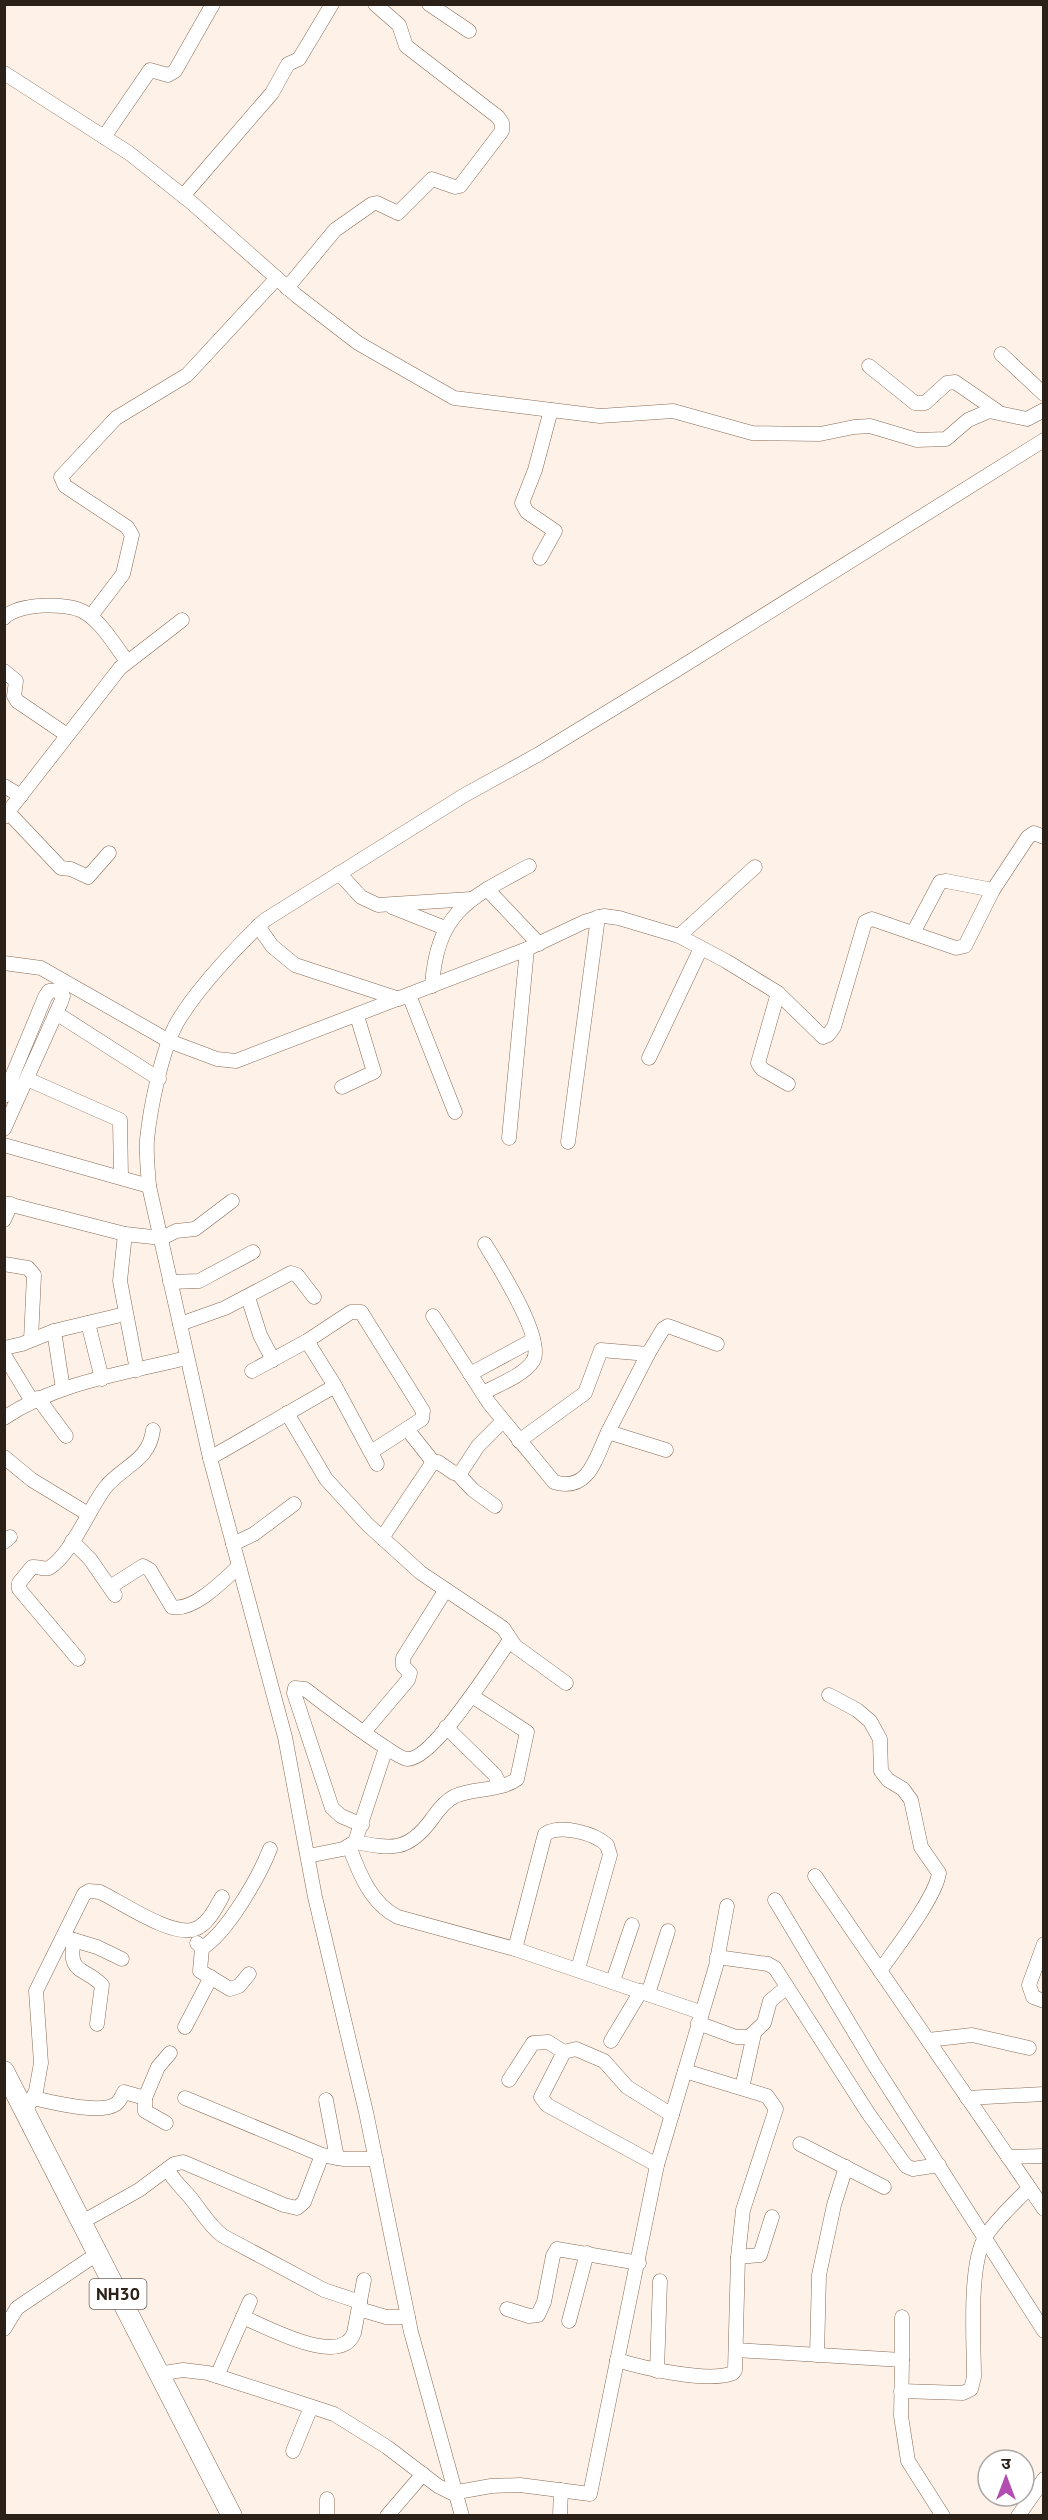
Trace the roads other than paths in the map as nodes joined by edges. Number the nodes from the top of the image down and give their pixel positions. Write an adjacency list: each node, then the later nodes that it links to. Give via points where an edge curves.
1 (213, 4): 7 (street, via 175,70 168,75 150,70)
2 (332, 4): 8 (street, via 299,59 288,64 272,93)
3 (375, 4): 9 (street, via 397,22 406,46 498,117 502,131 460,186 432,179 398,213 375,203 341,225)
4 (429, 4): 5 (street)
5 (469, 32)
6 (4, 73): 7 (street)
7 (104, 137): 8 (street)
8 (183, 196): 9 (street)
9 (282, 283): 13 (street, via 358,343 454,398); 18 (street, via 187,375 116,418 61,477 65,486 127,527 132,535 123,574)
10 (1001, 354): 12 (street)
11 (869, 366): 15 (street, via 915,403 925,404 947,383 955,382)
12 (1044, 394)
13 (550, 410): 15 (street, via 600,416 673,411 752,433 820,434 870,426 905,438 939,441 980,413); 17 (street, via 522,503 527,512 554,530)
14 (1044, 410): 15 (street, via 1027,418)
15 (997, 411)
16 (1044, 440): 31 (street, via 607,713)
17 (540, 558)
18 (90, 616): 19 (street, via 77,609 28,606); 21 (street)
19 (4, 618)
20 (182, 620): 21 (street)
21 (127, 661): 23 (street)
22 (4, 671): 23 (street, via 15,679 17,701)
23 (67, 735): 25 (street)
24 (4, 786): 25 (street)
25 (21, 796): 26 (street)
26 (6, 814): 28 (street, via 61,868 71,868 87,877)
27 (1044, 837): 33 (street, via 1030,834)
28 (109, 853)
29 (529, 866): 32 (street)
30 (755, 867): 40 (street)
31 (339, 873): 35 (street, via 366,901); 37 (street)
32 (487, 889): 34 (street); 41 (street)
33 (993, 890): 39 (street, via 940,882); 39 (street, via 965,946 956,948)
34 (471, 899): 35 (street); 38 (street)
35 (387, 906): 38 (street)
36 (598, 917): 40 (street, via 619,918); 41 (street); 59 (street)
37 (258, 926): 46 (street, via 272,946 295,964); 49 (street, via 178,1019)
38 (445, 928): 44 (street, via 436,951)
39 (913, 933): 45 (street, via 872,919 865,922 834,1027 828,1035 819,1035)
40 (679, 936): 42 (street)
41 (533, 947): 44 (street); 58 (street)
42 (701, 948): 45 (street); 50 (street)
43 (4, 963): 49 (street, via 41,968)
44 (432, 986): 46 (street)
45 (778, 993): 53 (street, via 758,1063 762,1070)
46 (404, 997): 48 (street); 56 (street)
47 (56, 1012): 51 (street); 52 (street); 55 (street, via 62,992 53,989 45,997)
48 (357, 1016): 49 (street, via 236,1061 218,1059); 54 (street, via 374,1072)
49 (169, 1041): 52 (street)
50 (649, 1058)
51 (27, 1079): 57 (street); 61 (street, via 120,1120)
52 (159, 1079): 62 (street, via 147,1142)
53 (788, 1084)
54 (342, 1087)
55 (4, 1096)
56 (455, 1113)
57 (4, 1129)
58 (510, 1138)
59 (568, 1142)
60 (4, 1145): 61 (street)
61 (121, 1177): 62 (street)
62 (149, 1186): 67 (street)
63 (232, 1201): 67 (street, via 195,1229 176,1231)
64 (8, 1203): 65 (street); 66 (street)
65 (4, 1220)
66 (125, 1234): 67 (street); 74 (street, via 120,1281)
67 (162, 1238): 71 (street)
68 (485, 1244): 80 (street, via 515,1295)
69 (252, 1252): 71 (street, via 191,1284)
70 (4, 1264): 79 (street, via 32,1270)
71 (170, 1282): 77 (street)
72 (248, 1297): 73 (street, via 288,1274 294,1274); 77 (street); 87 (street)
73 (315, 1297)
74 (125, 1314): 76 (street); 88 (street)
75 (434, 1316): 90 (street)
76 (88, 1323): 78 (street); 91 (street)
77 (180, 1324): 86 (street)
78 (54, 1331): 79 (street); 93 (street)
79 (31, 1340): 83 (street)
80 (533, 1340): 90 (street); 94 (street, via 532,1363)
81 (307, 1341): 87 (street); 92 (street); 99 (street, via 351,1312 365,1315 423,1411 422,1419)
82 (717, 1344): 84 (street, via 668,1326)
83 (4, 1348)
84 (648, 1354): 101 (street); 103 (street, via 601,1350 585,1393)
85 (4, 1355): 95 (street)
86 (187, 1358): 88 (street); 106 (street)
87 (273, 1360): 89 (street)
88 (137, 1370): 91 (street)
89 (252, 1371)
90 (470, 1374): 94 (street)
91 (102, 1379): 93 (street)
92 (335, 1386): 96 (street); 99 (street, via 374,1458)
93 (63, 1389): 95 (street)
94 (483, 1394): 98 (street)
95 (35, 1400): 97 (street); 102 (street)
96 (287, 1413): 106 (street); 112 (street, via 326,1479)
97 (4, 1418)
98 (503, 1421): 103 (street); 108 (street)
99 (407, 1429): 107 (street)
100 (153, 1430): 111 (street, via 147,1451 107,1485)
101 (608, 1432): 103 (street, via 590,1474 571,1483 554,1482); 104 (street)
102 (66, 1436)
103 (519, 1441)
104 (666, 1450)
105 (4, 1457): 111 (street, via 32,1480)
106 (210, 1458): 114 (street)
107 (434, 1463): 108 (street); 112 (street)
108 (457, 1473): 110 (street)
109 (294, 1504): 114 (street, via 254,1534)
110 (495, 1506)
111 (88, 1514): 113 (street)
112 (382, 1538): 116 (street)
113 (72, 1541): 115 (street, via 112,1591 143,1566 150,1570 172,1607 177,1608 207,1594); 118 (street, via 51,1566 32,1567 18,1586)
114 (233, 1544): 115 (street)
115 (238, 1567): 129 (street, via 285,1737)
116 (445, 1591): 117 (street, via 503,1628); 123 (street, via 403,1658 403,1666 410,1673 408,1680)
117 (510, 1640): 119 (street); 121 (street)
118 (78, 1659)
119 (566, 1683)
120 (829, 1695): 144 (street, via 870,1721 880,1739 881,1771 911,1800 920,1843 939,1874)
121 (472, 1696): 122 (street); 125 (street, via 522,1728 528,1736 517,1779)
122 (446, 1727): 124 (street, via 416,1758 402,1758); 125 (street, via 495,1775)
123 (364, 1732): 124 (street); 126 (street, via 305,1689 295,1688 332,1808 340,1816)
124 (386, 1748): 126 (street)
125 (500, 1785): 127 (street, via 448,1800 423,1831 401,1845 390,1848)
126 (362, 1825): 127 (street)
127 (352, 1844): 129 (street); 140 (street, via 363,1880 388,1912 407,1921)
128 (270, 1850): 139 (street, via 258,1880 215,1938)
129 (308, 1856): 178 (street)
130 (815, 1876): 144 (street)
131 (222, 1897): 135 (street, via 206,1921)
132 (775, 1900): 180 (street)
133 (727, 1906): 141 (street)
134 (632, 1925): 147 (street)
135 (191, 1930): 137 (street, via 164,1926 100,1892 89,1891 80,1900); 139 (street)
136 (668, 1931): 149 (street)
137 (68, 1938): 142 (street); 152 (street, via 79,1971 102,1986); 170 (street, via 36,1991 41,2063)
138 (1044, 1944): 150 (street, via 1029,1985 1033,1997)
139 (202, 1948): 146 (street, via 199,1969)
140 (515, 1949): 143 (street); 143 (street, via 545,1834 564,1829 596,1838 607,1845 610,1855)
141 (717, 1957): 148 (street, via 772,1965); 151 (street)
142 (122, 1959)
143 (578, 1969): 147 (street)
144 (880, 1971): 155 (street)
145 (249, 1974): 146 (street, via 239,1986 230,1989)
146 (211, 1977): 153 (street)
147 (614, 1981): 149 (street)
148 (786, 1987): 154 (street, via 770,2001 764,2023); 180 (street, via 906,2166 914,2169)
149 (645, 1992): 151 (street); 156 (street)
150 (1044, 2001)
151 (699, 2018): 154 (street, via 736,2037); 161 (street)
152 (97, 2024)
153 (185, 2027)
154 (754, 2034): 163 (street)
155 (928, 2040): 157 (street, via 972,2035); 165 (street)
156 (611, 2041)
157 (1029, 2048)
158 (564, 2052): 162 (street, via 548,2042 533,2043); 171 (street, via 576,2049 604,2061 627,2087); 179 (street, via 543,2102)
159 (170, 2053): 166 (street, via 158,2067)
160 (4, 2071): 170 (highway, NH30)
161 (685, 2071): 163 (street); 171 (street)
162 (509, 2080)
163 (742, 2088): 190 (street, via 771,2098 777,2109 746,2196)
164 (1044, 2094): 165 (street)
165 (967, 2097): 176 (street)
166 (145, 2098): 170 (street, via 127,2091 116,2104); 172 (street, via 145,2110)
167 (185, 2098): 174 (street)
168 (4, 2099): 191 (highway, NH30)
169 (326, 2100): 177 (street)
170 (29, 2104): 187 (highway, NH30)
171 (672, 2115): 179 (street)
172 (166, 2123)
173 (800, 2144): 181 (street)
174 (322, 2155): 177 (street); 182 (street, via 304,2202 297,2208 189,2163 178,2162)
175 (1044, 2156): 176 (street)
176 (1008, 2157): 184 (street)
177 (337, 2158): 178 (street)
178 (376, 2159): 200 (street)
179 (657, 2164): 192 (street)
180 (939, 2164): 188 (street)
181 (846, 2167): 183 (street); 206 (street, via 819,2275)
182 (168, 2170): 187 (street); 196 (street, via 223,2236)
183 (884, 2187)
184 (1029, 2188): 185 (street); 188 (street)
185 (1044, 2209)
186 (772, 2217): 190 (street, via 760,2255)
187 (82, 2222): 210 (highway, NH30)
188 (985, 2236): 204 (street); 212 (street, via 976,2269 971,2389 963,2393)
189 (587, 2253): 192 (street); 197 (street, via 563,2249 554,2252 538,2315); 202 (street)
190 (738, 2257): 205 (street)
191 (88, 2260): 198 (street); 220 (highway, NH30)
192 (639, 2263): 207 (street)
193 (364, 2280): 196 (street)
194 (660, 2281): 209 (street)
195 (250, 2301): 199 (street)
196 (360, 2305): 199 (street, via 352,2340 339,2347 315,2346); 200 (street, via 386,2317)
197 (507, 2309)
198 (9, 2311): 203 (street)
199 (243, 2317): 211 (street)
200 (408, 2317): 218 (street)
201 (902, 2317): 208 (street)
202 (569, 2321)
203 (4, 2329)
204 (1044, 2331)
205 (736, 2350): 206 (street); 209 (street, via 735,2370 729,2375)
206 (817, 2355): 208 (street)
207 (617, 2360): 209 (street); 217 (street, via 592,2491 587,2494)
208 (902, 2360): 212 (street)
209 (657, 2371)
210 (158, 2374): 211 (street, via 193,2370); 221 (highway, NH30)
211 (217, 2376): 213 (street)
212 (901, 2391): 226 (street, via 908,2461)
213 (311, 2407): 214 (street); 215 (street, via 344,2419)
214 (293, 2451)
215 (423, 2474): 218 (street, via 446,2491); 223 (street)
216 (1044, 2479): 227 (street)
217 (561, 2490): 218 (street, via 502,2485); 225 (street)
218 (461, 2492): 224 (street)
219 (327, 2499): 222 (street)
220 (219, 2516)
221 (232, 2516)
222 (327, 2516)
223 (387, 2516)
224 (462, 2516)
225 (560, 2516)
226 (943, 2516)
227 (1018, 2516)

